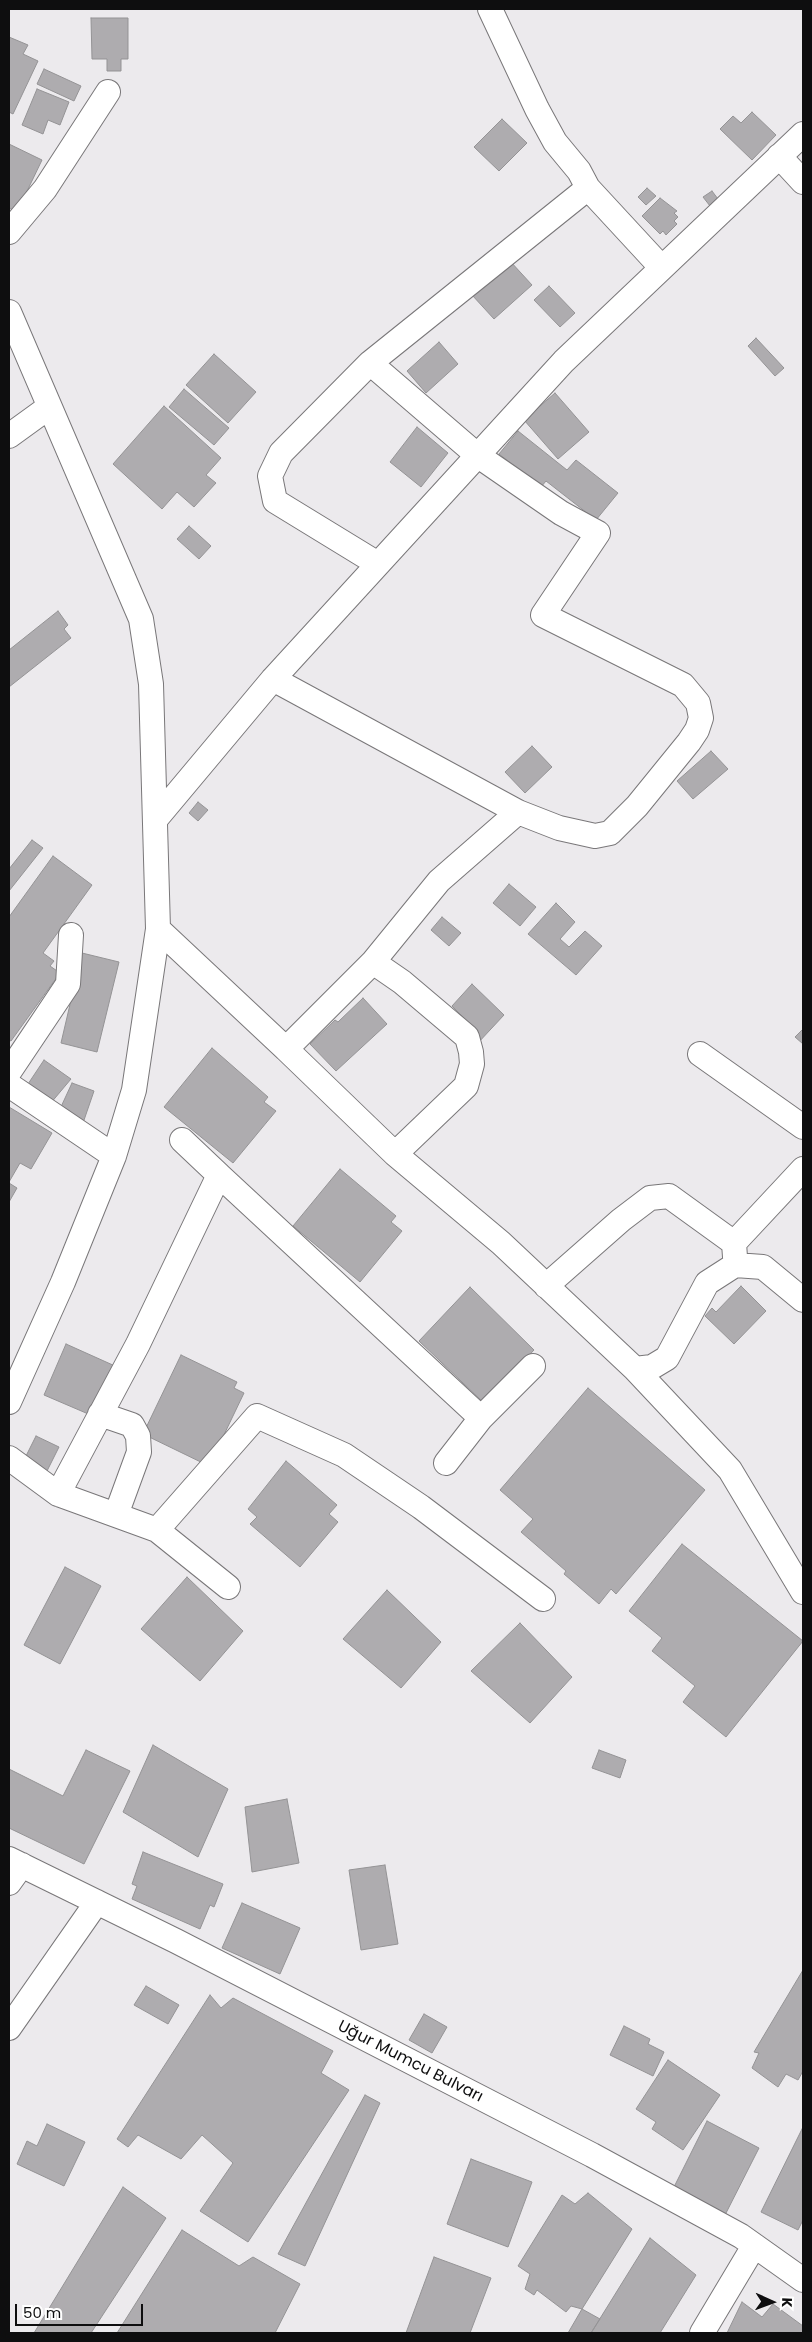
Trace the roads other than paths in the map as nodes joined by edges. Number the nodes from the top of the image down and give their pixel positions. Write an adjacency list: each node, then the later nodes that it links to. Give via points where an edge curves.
1 (490, 9): 6 (street, via 537,109)
2 (108, 92): 7 (street, via 45,189)
3 (803, 134): 4 (street)
4 (778, 156): 5 (street); 8 (street)
5 (803, 182)
6 (588, 188): 8 (street); 10 (street)
7 (9, 232)
8 (661, 267): 13 (street, via 564,361)
9 (9, 312): 11 (street)
10 (370, 363): 13 (street); 14 (street, via 281,453 270,476 275,501)
11 (49, 407): 12 (street); 17 (street, via 141,619 151,684)
12 (9, 436)
13 (477, 455): 14 (street); 16 (street, via 561,513 598,533 543,615 683,685 698,703 701,718 697,730 670,768 610,833 595,836 559,828)
14 (378, 564): 15 (street)
15 (273, 679): 16 (street); 17 (street)
16 (518, 812): 20 (street, via 439,881)
17 (155, 820): 18 (street)
18 (158, 929): 21 (street); 28 (street, via 134,1090)
19 (72, 936): 23 (street, via 68,984)
20 (373, 962): 21 (street); 27 (street, via 467,1037 471,1052 472,1064 466,1086)
21 (286, 1049): 27 (street)
22 (700, 1054): 25 (street)
23 (9, 1072)
24 (9, 1085): 28 (street)
25 (803, 1127)
26 (182, 1140): 30 (street)
27 (395, 1154): 32 (street, via 501,1243)
28 (114, 1156): 36 (street, via 63,1282)
29 (803, 1170): 31 (street)
30 (219, 1176): 37 (street, via 138,1344); 38 (street)
31 (734, 1254): 32 (street, via 669,1196 650,1198); 33 (street, via 763,1267); 35 (street, via 708,1282 667,1358 652,1367)
32 (546, 1286): 35 (street)
33 (803, 1300)
34 (533, 1366): 38 (street)
35 (635, 1369): 45 (street, via 730,1470)
36 (9, 1402)
37 (100, 1414): 41 (street); 42 (street, via 132,1425 138,1436 139,1452)
38 (480, 1418): 40 (street)
39 (9, 1458): 41 (street)
40 (446, 1462)
41 (58, 1494): 42 (street)
42 (116, 1515): 43 (street)
43 (157, 1530): 44 (street); 46 (street, via 257,1416 344,1455 421,1507)
44 (228, 1587)
45 (803, 1592)
46 (543, 1599)
47 (13, 1869): 48 (street, Uğur Mumcu Bulvarı)
48 (97, 1902): 49 (street); 50 (street, Uğur Mumcu Bulvarı, via 592,2155)
49 (9, 2028)
50 (754, 2246): 51 (street, Uğur Mumcu Bulvarı); 52 (street)
51 (803, 2280)
52 (702, 2333)

